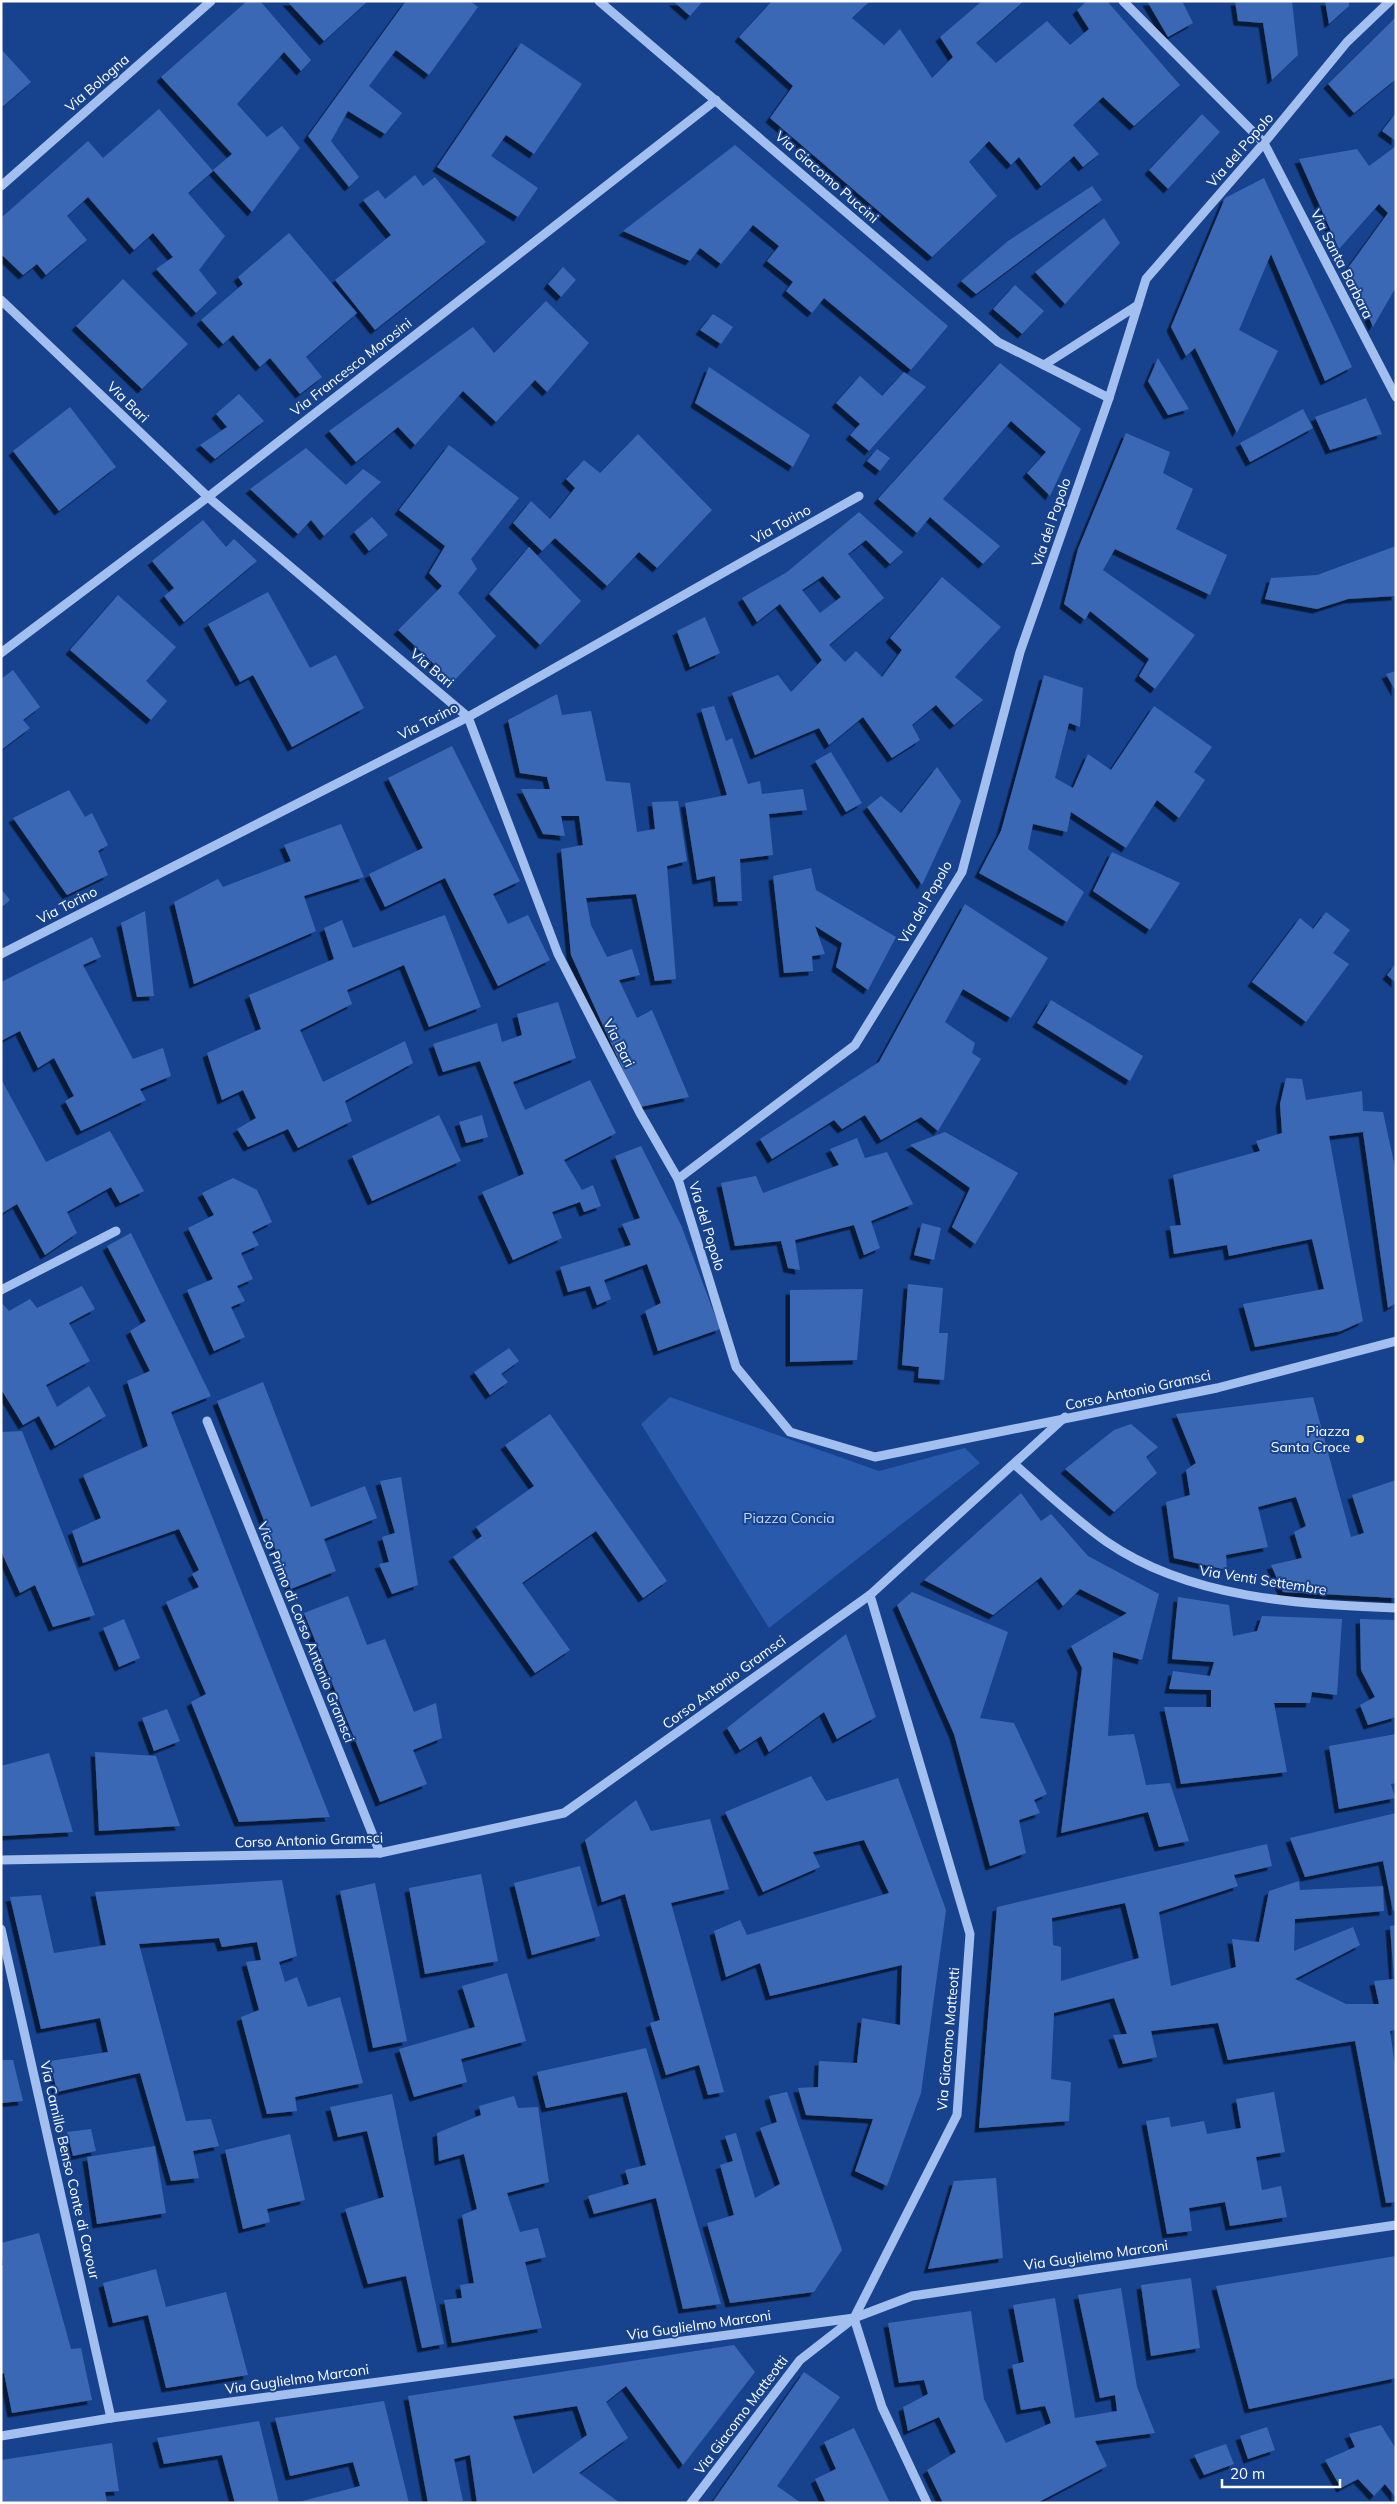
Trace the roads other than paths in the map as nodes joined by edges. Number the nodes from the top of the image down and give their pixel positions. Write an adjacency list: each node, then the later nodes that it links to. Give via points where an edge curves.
1 (211, 1): 7 (street, Via Bologna)
2 (599, 1): 5 (street, Via Giacomo Puccini)
3 (1123, 1): 6 (street, Via Santa Barbara)
4 (1390, 1): 6 (street, Via del Popolo, via 1347,42)
5 (716, 100): 10 (street, Via Giacomo Puccini, via 998,342); 14 (street, Via Francesco Morosini)
6 (1264, 144): 9 (street, Via del Popolo, via 1146,279); 11 (street, Via Santa Barbara)
7 (1, 186)
8 (1, 300): 14 (street, Via Bari)
9 (1138, 305): 10 (street); 12 (street, Via del Popolo)
10 (1044, 365): 12 (street, Via Giacomo Puccini)
11 (1396, 397)
12 (1110, 398): 18 (street, Via del Popolo, via 1020,652 962,872 855,1045)
13 (859, 496): 16 (street, Via Torino)
14 (208, 497): 15 (street, Via Francesco Morosini); 16 (street, Via Bari)
15 (1, 653)
16 (468, 717): 17 (street, Via Torino); 18 (street, Via Bari, via 558,954)
17 (1, 954)
18 (678, 1179): 22 (street, Via del Popolo, via 736,1367 790,1432 875,1456)
19 (116, 1232): 20 (street)
20 (1, 1290)
21 (1396, 1341): 22 (street, Corso Antonio Gramsci, via 1217,1388)
22 (1066, 1417): 24 (street, Corso Antonio Gramsci)
23 (207, 1421): 27 (street, Vico Primo di Corso Antonio Gramsci)
24 (1014, 1464): 25 (street, Corso Antonio Gramsci); 26 (street, Via Venti Settembre, via 1108,1543 1150,1566 1186,1580 1302,1602)
25 (870, 1595): 27 (street, Corso Antonio Gramsci, via 564,1813); 31 (street, Via Giacomo Matteotti, via 970,1934 957,2114)
26 (1396, 1608)
27 (380, 1853): 28 (street, Corso Antonio Gramsci)
28 (1, 1860)
29 (1, 1929): 32 (street, Via Camillo Benso Conte di Cavour)
30 (1396, 2225): 31 (street, Via Guglielmo Marconi, via 912,2296)
31 (854, 2318): 32 (street, Via Guglielmo Marconi); 34 (street, Via Giacomo Matteotti, via 800,2360); 35 (street, via 882,2407)
32 (111, 2418): 33 (street, Via Guglielmo Marconi)
33 (1, 2436)
34 (691, 2503)
35 (927, 2503)

